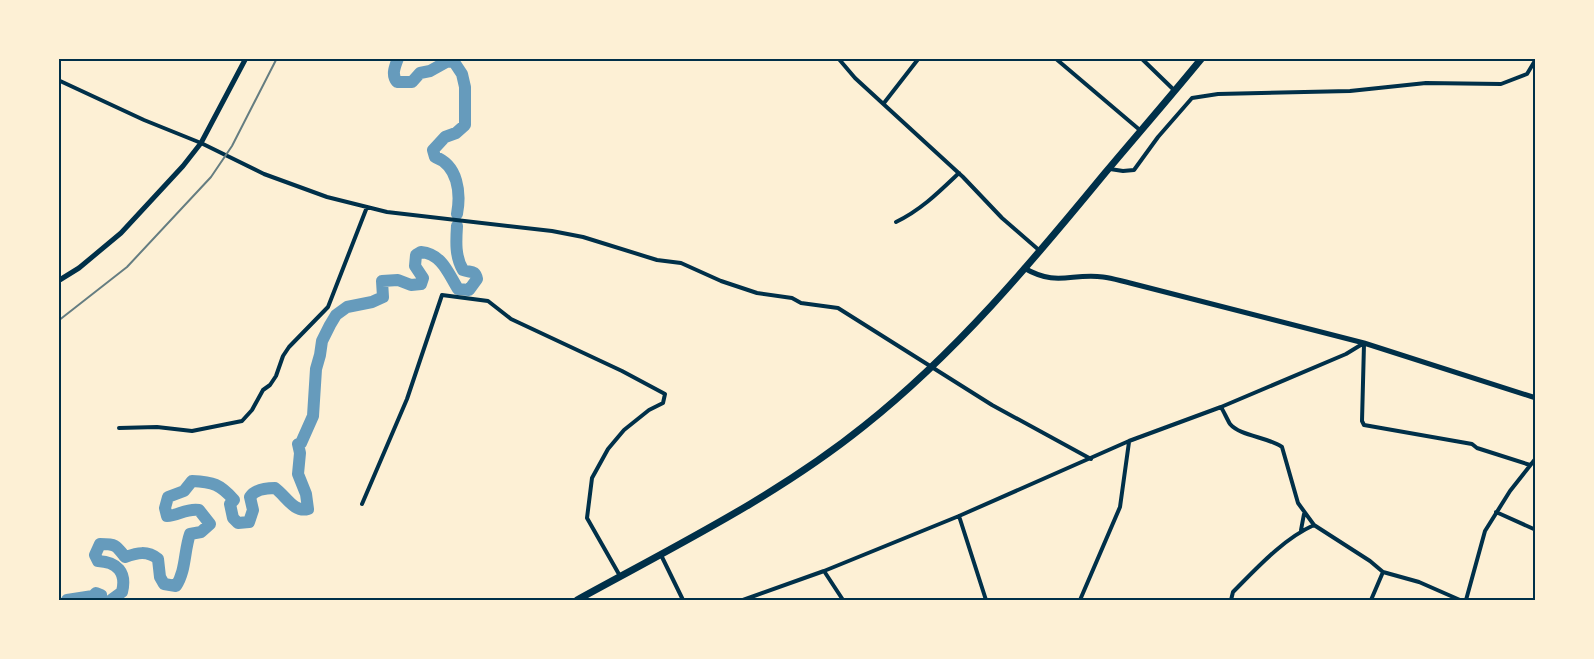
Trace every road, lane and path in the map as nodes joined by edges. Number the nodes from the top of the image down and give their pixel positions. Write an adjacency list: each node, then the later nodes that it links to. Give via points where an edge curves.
1 (246, 58): 12 (street)
2 (838, 58): 10 (street)
3 (919, 58): 10 (street)
4 (1055, 58): 11 (street)
5 (1141, 58): 9 (street)
6 (1202, 58): 9 (highway)
7 (1536, 59): 13 (street, via 1527,74 1501,84 1426,83 1350,91 1192,98 1134,170)
8 (58, 80): 12 (street)
9 (1175, 91): 11 (highway)
10 (884, 103): 14 (street)
11 (1142, 132): 13 (highway)
12 (201, 143): 15 (street, via 264,174); 19 (street, via 122,233)
13 (1109, 168): 17 (highway)
14 (959, 173): 16 (street, via 933,198); 17 (street)
15 (367, 207): 21 (street, via 552,231 681,263 757,293 838,308); 24 (street, via 328,307 289,347 276,376 242,421 192,431)
16 (896, 222)
17 (1041, 251): 18 (highway)
18 (1024, 268): 20 (street, via 1054,280 1102,277); 21 (highway)
19 (58, 281)
20 (1364, 343): 22 (street); 23 (street); 28 (street, via 1364,425 1472,444)
21 (932, 367): 27 (street); 36 (highway, via 827,454)
22 (1536, 398)
23 (1221, 407): 25 (street); 31 (street, via 1236,430 1282,447 1296,499)
24 (119, 428)
25 (1129, 441): 27 (street); 46 (street, via 1120,507)
26 (1536, 458): 28 (street)
27 (1091, 459): 32 (street)
28 (1530, 465): 30 (street)
29 (362, 504): 39 (street, via 407,399 442,295 488,301 511,320 665,394 663,403 624,430 592,478 587,518)
30 (1496, 512): 34 (street); 50 (street, via 1485,531)
31 (1304, 513): 33 (street); 35 (street)
32 (959, 516): 37 (street); 45 (street)
33 (1314, 525): 35 (street); 38 (street)
34 (1536, 530)
35 (1301, 531): 47 (street, via 1239,586)
36 (660, 554): 39 (highway); 42 (street)
37 (824, 571): 43 (street); 44 (street)
38 (1383, 572): 48 (street); 49 (street)
39 (620, 576): 40 (highway)
40 (589, 598): 41 (highway)
41 (577, 600)
42 (682, 600)
43 (743, 600)
44 (843, 600)
45 (986, 600)
46 (1080, 600)
47 (1231, 600)
48 (1371, 600)
49 (1460, 600)
50 (1466, 600)

